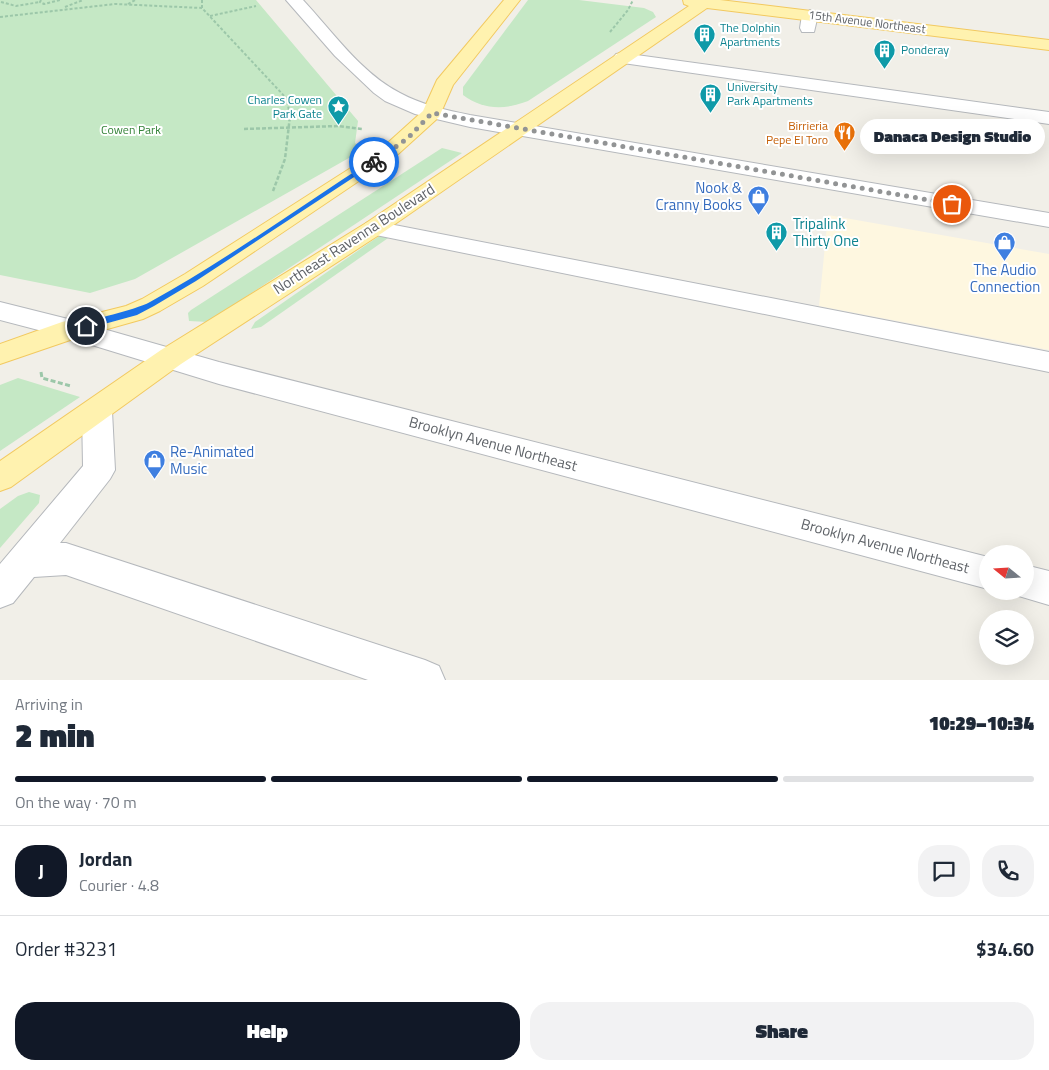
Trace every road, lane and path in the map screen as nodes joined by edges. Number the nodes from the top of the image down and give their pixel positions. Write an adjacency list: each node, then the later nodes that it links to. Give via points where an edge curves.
1 (60, 0): 12 (path)
2 (83, 0): 17 (path)
3 (135, 0): 13 (path)
4 (202, 0): 16 (path)
5 (294, 0): 23 (street, via 368,78 391,96)
6 (512, 0): 23 (main road, via 444,84)
7 (633, 0): 14 (path)
8 (686, 0): 10 (main road, 15th Avenue Northeast)
9 (40, 1): 11 (path, via 16,6); 12 (path)
10 (706, 1): 21 (main road, 15th Avenue Northeast, via 809,22); 22 (main road, Northeast Ravenna Boulevard)
11 (0, 2)
12 (49, 4): 18 (path)
13 (127, 4): 16 (path); 17 (path)
14 (631, 4)
15 (256, 6): 19 (path)
16 (202, 8): 19 (path)
17 (60, 9): 18 (path)
18 (47, 10): 20 (path)
19 (209, 16): 26 (path, via 287,100 292,113)
20 (0, 17)
21 (1049, 45)
22 (622, 58): 24 (street); 28 (main road, Northeast Ravenna Boulevard)
23 (432, 113): 28 (street); 33 (main road, via 389,152 194,280 134,313)
24 (1049, 118)
25 (244, 129): 26 (path)
26 (289, 129): 27 (path, via 338,126); 29 (path, via 282,173)
27 (362, 129)
28 (518, 130): 30 (street); 31 (main road, Northeast Ravenna Boulevard)
29 (269, 195)
30 (1049, 220)
31 (374, 228): 35 (main road, Northeast Ravenna Boulevard); 36 (street)
32 (0, 311): 33 (street, Brooklyn Avenue Northeast)
33 (72, 330): 34 (main road); 35 (street, Brooklyn Avenue Northeast)
34 (0, 354)
35 (171, 357): 39 (main road, Northeast Ravenna Boulevard); 42 (street, Brooklyn Avenue Northeast, via 220,373)
36 (1049, 362)
37 (41, 371): 38 (path, via 42,378)
38 (75, 387)
39 (97, 411): 40 (main road, Northeast Ravenna Boulevard); 41 (street, via 99,470)
40 (0, 478)
41 (26, 561): 45 (street); 46 (street, via 66,559)
42 (979, 570)
43 (1034, 584): 44 (street)
44 (1049, 588)
45 (0, 591)
46 (425, 680)

